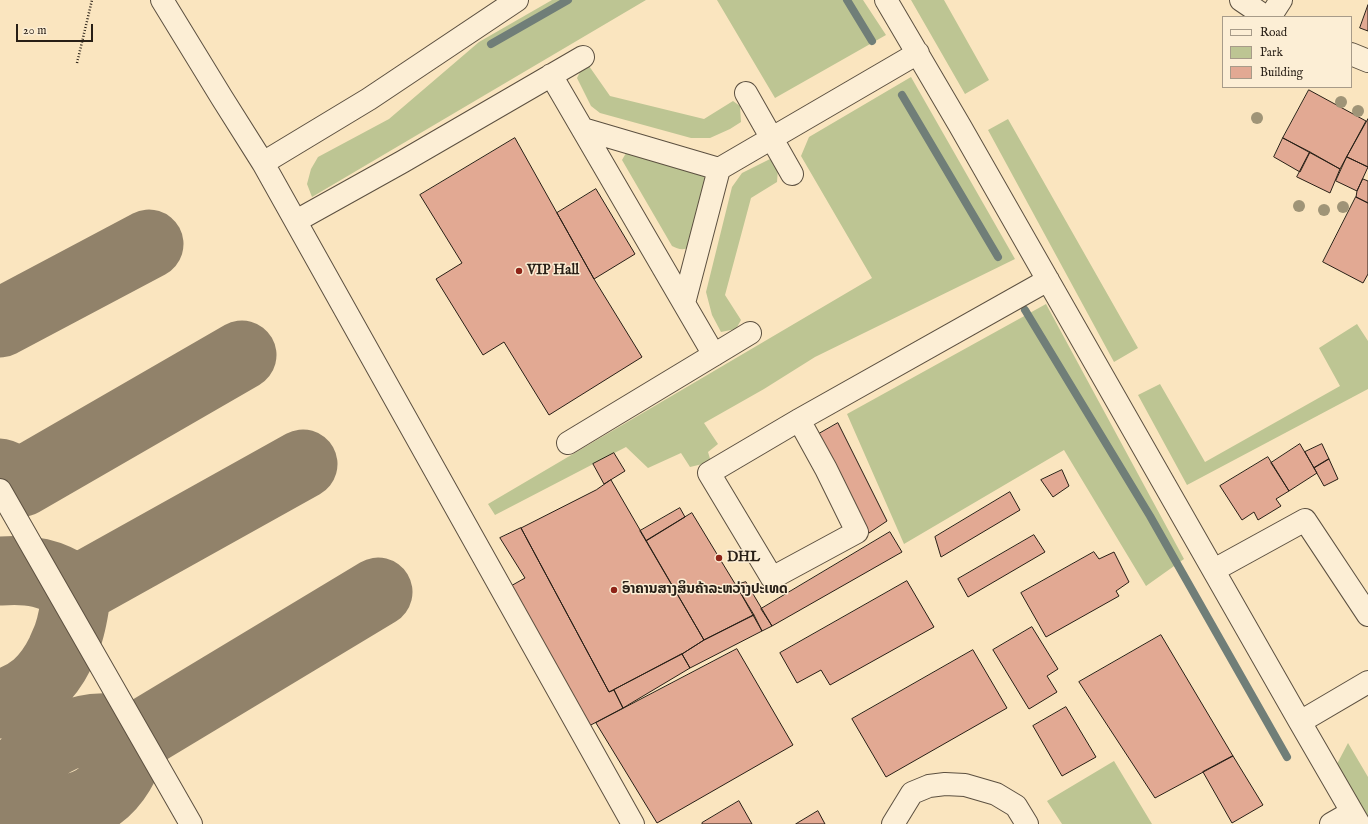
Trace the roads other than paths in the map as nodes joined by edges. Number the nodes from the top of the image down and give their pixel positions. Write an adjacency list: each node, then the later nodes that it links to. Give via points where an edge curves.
1 (162, 0): 16 (street)
2 (518, 0): 16 (street, via 369,99)
3 (886, 0): 8 (street)
4 (1241, 0): 6 (street)
5 (1281, 0): 7 (street)
6 (1265, 16)
7 (1271, 16)
8 (918, 53): 15 (street); 20 (street)
9 (1352, 54): 11 (street)
10 (583, 57): 12 (street)
11 (1368, 61)
12 (551, 75): 14 (street); 19 (street)
13 (746, 93): 15 (street)
14 (583, 128): 17 (street); 21 (street)
15 (772, 138): 17 (street); 18 (street)
16 (263, 163): 19 (street)
17 (719, 169): 21 (street)
18 (792, 174)
19 (296, 221): 33 (street)
20 (1048, 280): 24 (street); 27 (street)
21 (684, 303): 23 (street)
22 (750, 333): 23 (street)
23 (714, 354): 25 (street)
24 (799, 420): 24 (street, via 857,532 772,578 710,474)
25 (568, 443)
26 (0, 490): 32 (street)
27 (1214, 570): 28 (street, via 1305,520); 30 (street)
28 (1368, 615)
29 (1368, 682): 30 (street)
30 (1300, 722): 31 (street)
31 (1356, 818): 36 (street)
32 (191, 824)
33 (633, 824)
34 (893, 824): 35 (street, via 912,793 929,786 945,784 965,785 996,794 1016,806)
35 (1027, 824)
36 (1331, 824)

